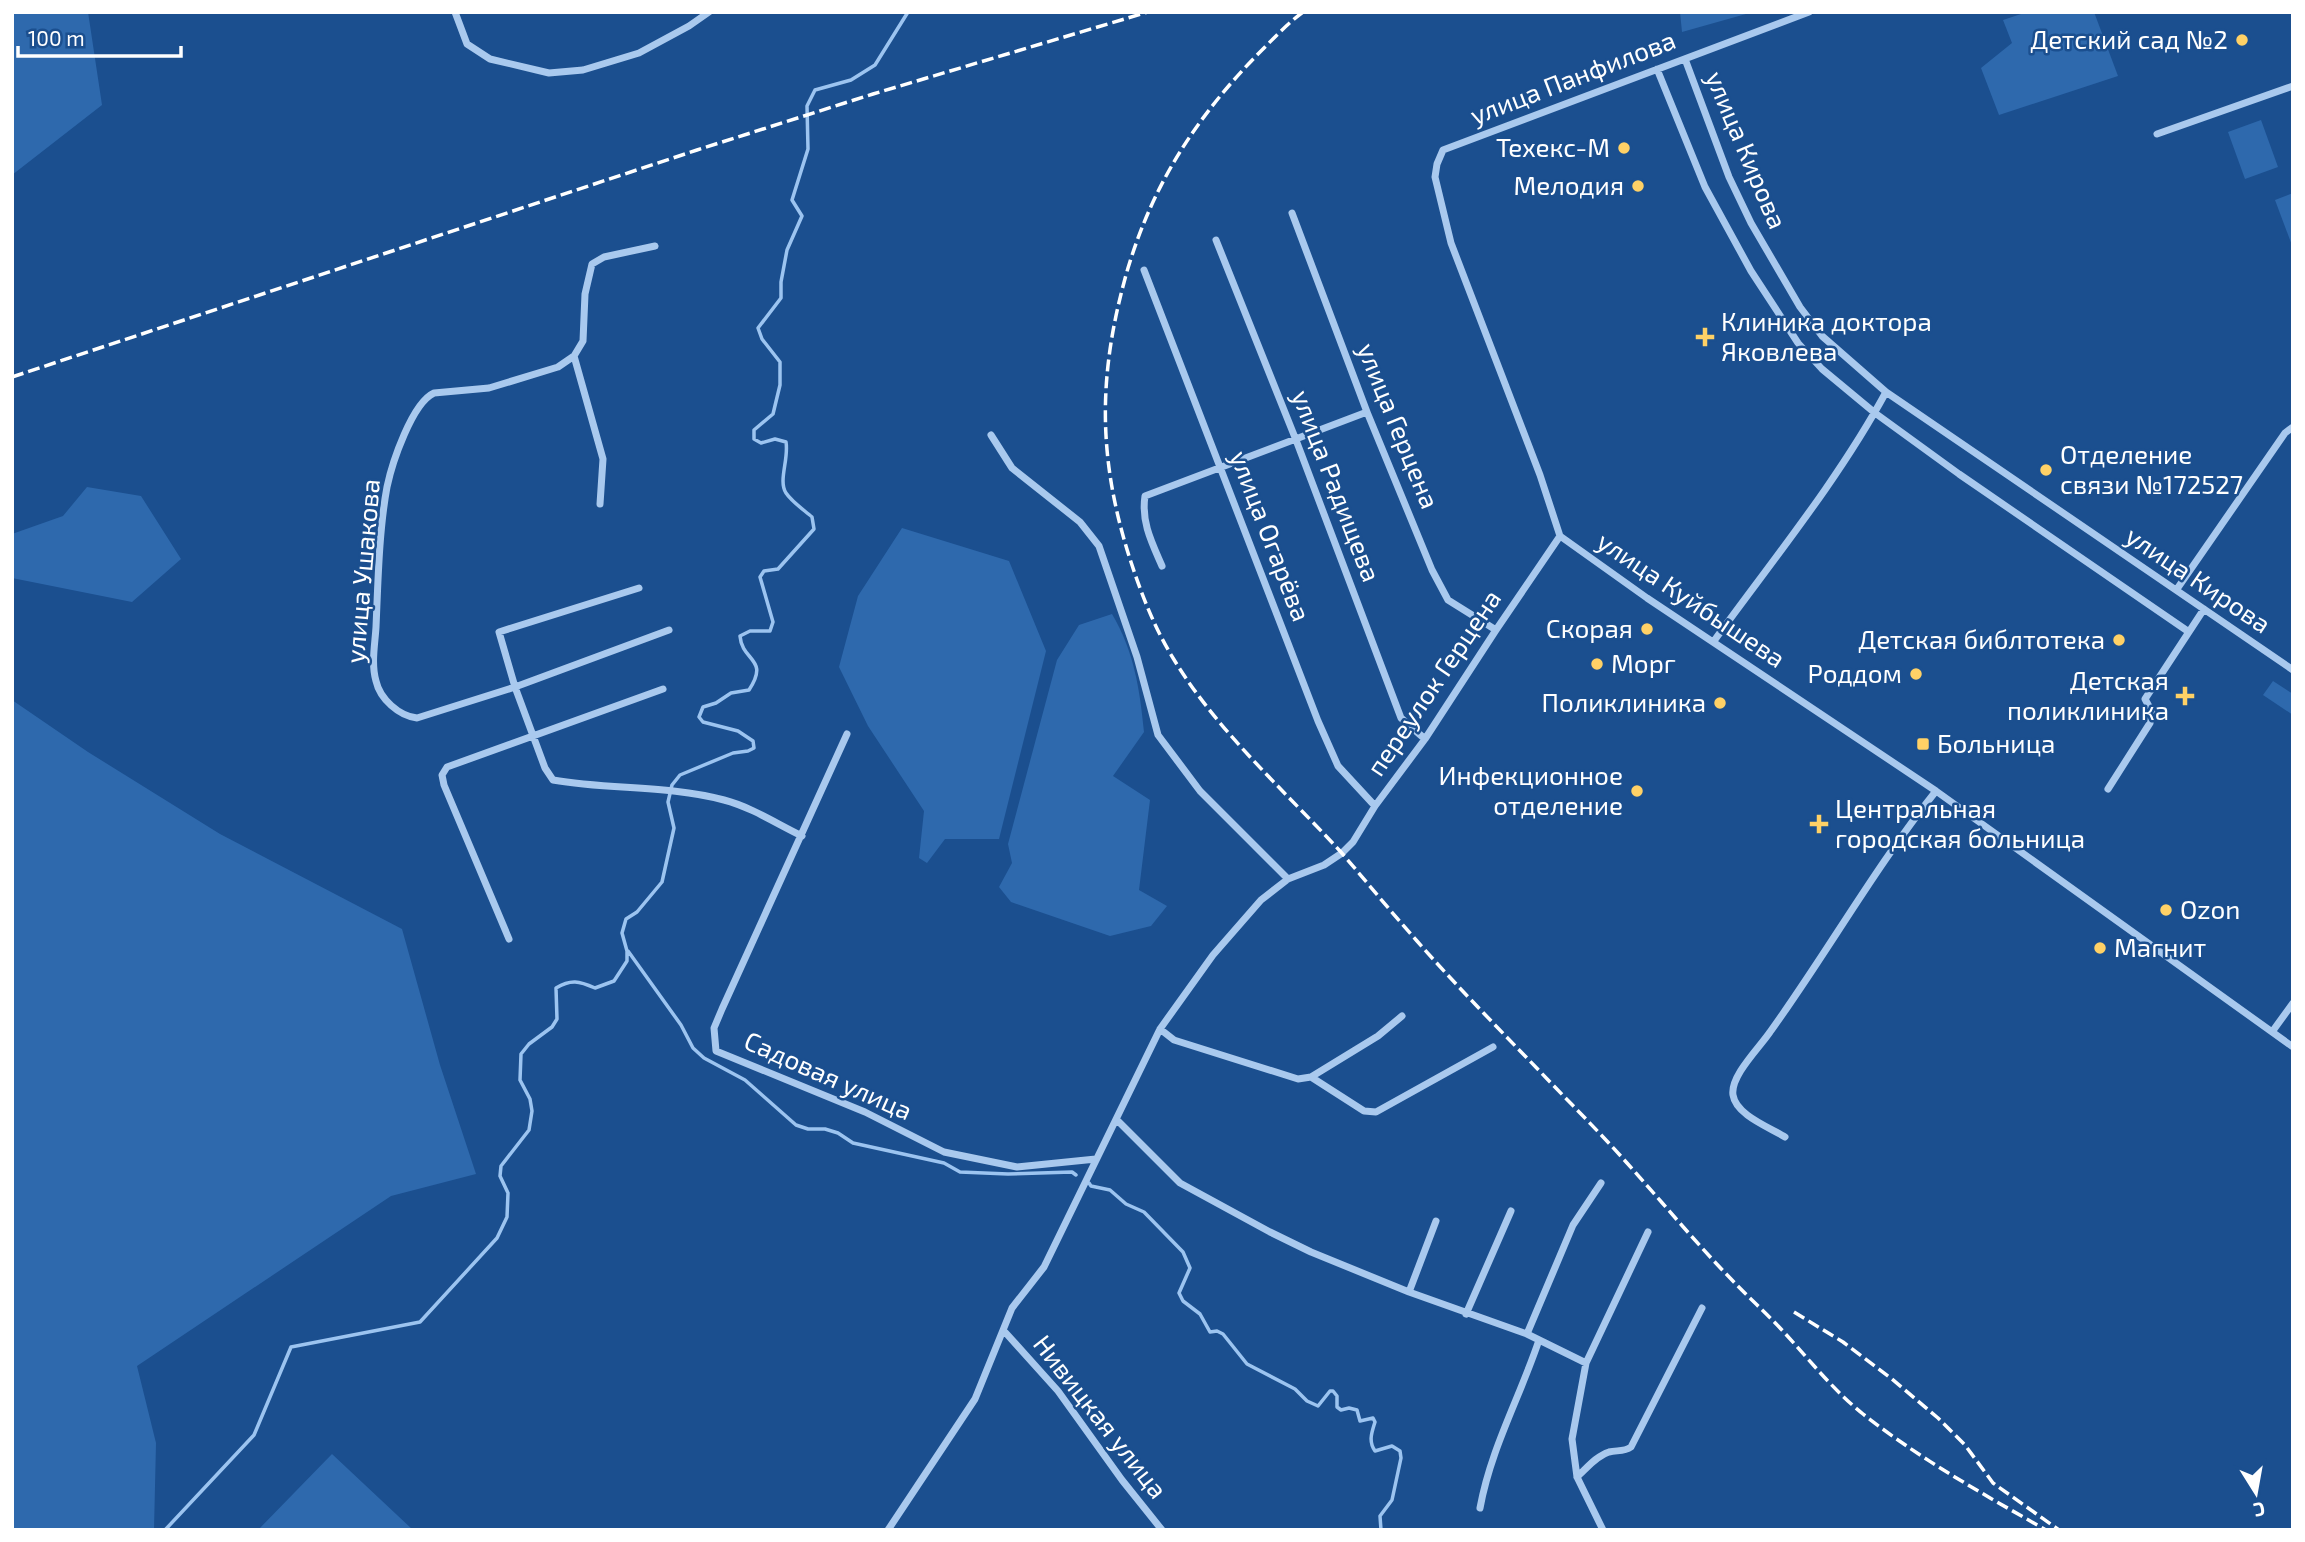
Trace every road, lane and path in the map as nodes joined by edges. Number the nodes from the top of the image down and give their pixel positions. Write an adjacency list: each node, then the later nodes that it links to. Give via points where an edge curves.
1 (455, 12): 2 (street, via 467,44 490,59 549,73 583,70 639,52)
2 (709, 12)
3 (1810, 12): 4 (street, улица Панфилова)
4 (1685, 59): 5 (street, улица Панфилова); 14 (street, улица Кирова, via 1729,177 1800,307 1822,336)
5 (1657, 69): 8 (street, улица Панфилова, via 1443,150); 16 (street, улица Кирова, via 1704,187 1751,271 1798,343)
6 (2293, 86): 7 (street)
7 (2157, 134)
8 (1437, 164): 22 (street, улица Куйбышева, via 1435,177 1451,243)
9 (1292, 213): 15 (street, улица Герцена)
10 (1216, 240): 19 (street, улица Радищева)
11 (654, 246): 13 (street, via 592,264 583,341)
12 (1144, 270): 20 (street, улица Огарёва)
13 (574, 356): 21 (street, via 603,459); 32 (street, улица Ушакова, via 558,367 489,388 426,396 412,418 387,488 378,585 376,683 391,706 406,717 417,718)
14 (1886, 392): 16 (street); 25 (street, улица Кирова)
15 (1367, 412): 19 (street); 28 (street, улица Герцена, via 1448,600)
16 (1875, 412): 29 (street, улица Кирова); 30 (street)
17 (2293, 427): 25 (street)
18 (991, 435): 41 (street, via 1012,468 1080,522 1099,546 1158,734 1200,791)
19 (1296, 440): 20 (street); 36 (street, улица Радищева, via 1401,718)
20 (1221, 466): 23 (street, via 1144,496 1148,535); 39 (street, улица Огарёва, via 1318,721 1339,766)
21 (600, 504)
22 (1560, 536): 28 (street, переулок Герцена); 30 (street, улица Куйбышева)
23 (1162, 566)
24 (639, 588): 32 (street, via 499,632)
25 (2176, 589): 26 (street, улица Кирова)
26 (2204, 608): 29 (street); 31 (street, улица Кирова)
27 (669, 630): 32 (street)
28 (1496, 630): 36 (street, переулок Герцена)
29 (2189, 632): 37 (street, via 2145,699 2152,712 2150,723)
30 (1714, 641): 38 (street, улица Куйбышева)
31 (2293, 670)
32 (515, 687): 35 (street)
33 (663, 689): 35 (street)
34 (847, 734): 40 (street, Садовая улица)
35 (532, 735): 40 (street, via 553,780 725,800); 42 (street, via 447,767 442,775)
36 (1425, 739): 39 (street, переулок Герцена)
37 (2108, 789)
38 (1936, 791): 46 (street, улица Куйбышева); 51 (street, via 1734,1082 1733,1096 1740,1109)
39 (1375, 806): 41 (street, переулок Герцена, via 1342,853)
40 (802, 836): 52 (street, Садовая улица, via 714,1028 716,1051 865,1112 944,1152 1017,1167)
41 (1289, 879): 45 (street, via 1261,900 1213,955)
42 (509, 939)
43 (2293, 1003): 46 (street)
44 (1402, 1016): 49 (street)
45 (1160, 1029): 49 (street, via 1174,1040 1256,1068 1298,1079); 50 (street)
46 (2272, 1032): 48 (street, улица Куйбышева)
47 (1493, 1047): 49 (street, via 1376,1112 1364,1111)
48 (2293, 1047)
49 (1311, 1077)
50 (1117, 1120): 52 (street); 57 (street, via 1180,1183 1311,1252)
51 (1785, 1138)
52 (1096, 1158): 60 (street, via 1044,1267 1013,1308)
53 (1601, 1183): 61 (street, via 1573,1225)
54 (1511, 1211): 59 (street)
55 (1436, 1221): 57 (street)
56 (1647, 1232): 63 (street)
57 (1409, 1292): 59 (street)
58 (1702, 1308): 64 (street, via 1631,1447 1607,1452)
59 (1466, 1314): 61 (street)
60 (1004, 1331): 66 (street, via 975,1399); 67 (street, Нивицкая улица, via 1058,1391)
61 (1527, 1334): 62 (street)
62 (1539, 1340): 63 (street); 65 (street, via 1485,1479)
63 (1586, 1363): 64 (street, via 1572,1439)
64 (1577, 1477): 68 (street)
65 (1480, 1508)
66 (888, 1530)
67 (1163, 1530)
68 (1603, 1530)

